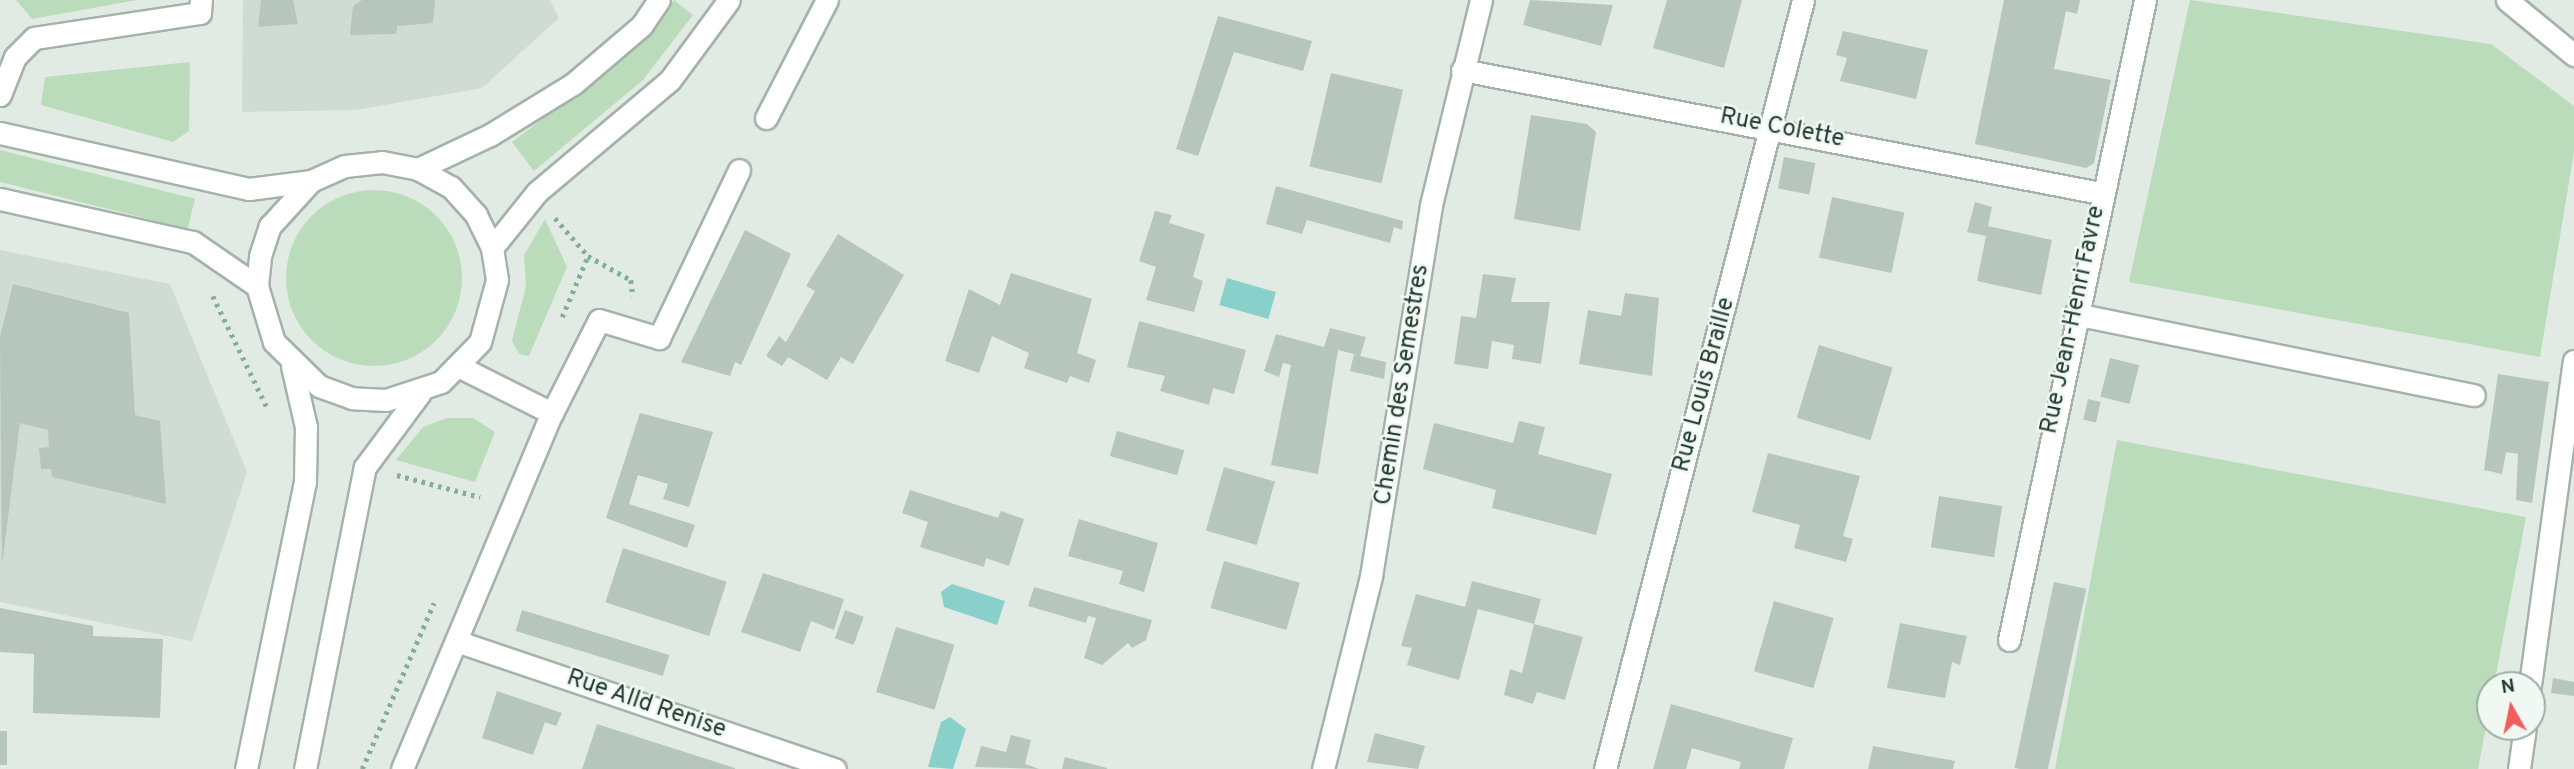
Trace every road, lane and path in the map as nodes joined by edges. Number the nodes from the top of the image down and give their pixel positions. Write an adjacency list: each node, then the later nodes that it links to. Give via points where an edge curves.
1 (201, 0): 11 (street, via 200,13 34,38 15,57)
2 (659, 0): 15 (street, via 642,25 573,84 490,135)
3 (729, 0): 21 (street, via 670,80 537,192)
4 (827, 0): 12 (street)
5 (1481, 0): 10 (street, Chemin des Semestres)
6 (1803, 0): 13 (street, Rue Louis Braille)
7 (2145, 0): 18 (street, Rue Jean-Henri Favre)
8 (2507, 0): 9 (street)
9 (2574, 55)
10 (1462, 70): 13 (street, Rue Colette); 41 (street, Chemin des Semestres, via 1432,205 1371,576)
11 (0, 95)
12 (766, 118)
13 (1774, 127): 18 (street, Rue Colette); 42 (street, Rue Louis Braille)
14 (0, 133): 17 (street, via 210,185 249,190)
15 (418, 169): 17 (street, via 382,162 345,166); 21 (street, via 468,205)
16 (739, 170): 25 (street, via 659,338)
17 (311, 181): 23 (street, via 270,226)
18 (2100, 193): 24 (street, Rue Jean-Henri Favre)
19 (0, 199): 23 (street, via 193,242)
20 (569, 236): 25 (path, via 588,257 631,280 634,299)
21 (492, 248): 28 (street, via 493,312)
22 (208, 286): 32 (path)
23 (257, 286): 27 (street, via 262,315)
24 (2075, 314): 30 (street); 33 (street, Rue Jean-Henri Favre)
25 (624, 328): 31 (street, via 599,320)
26 (2574, 361): 35 (street)
27 (292, 366): 29 (street, via 319,386 352,398); 37 (street, via 306,427 305,482)
28 (460, 367): 29 (street); 31 (street)
29 (420, 393): 38 (street, via 365,467)
30 (2474, 395)
31 (552, 413): 34 (street)
32 (272, 418)
33 (2009, 640)
34 (456, 641): 39 (street); 40 (street, Rue Alld Renise)
35 (2532, 671)
36 (2523, 741): 43 (street)
37 (246, 769)
38 (305, 769)
39 (402, 769)
40 (835, 769)
41 (1323, 769)
42 (1605, 769)
43 (2519, 769)

